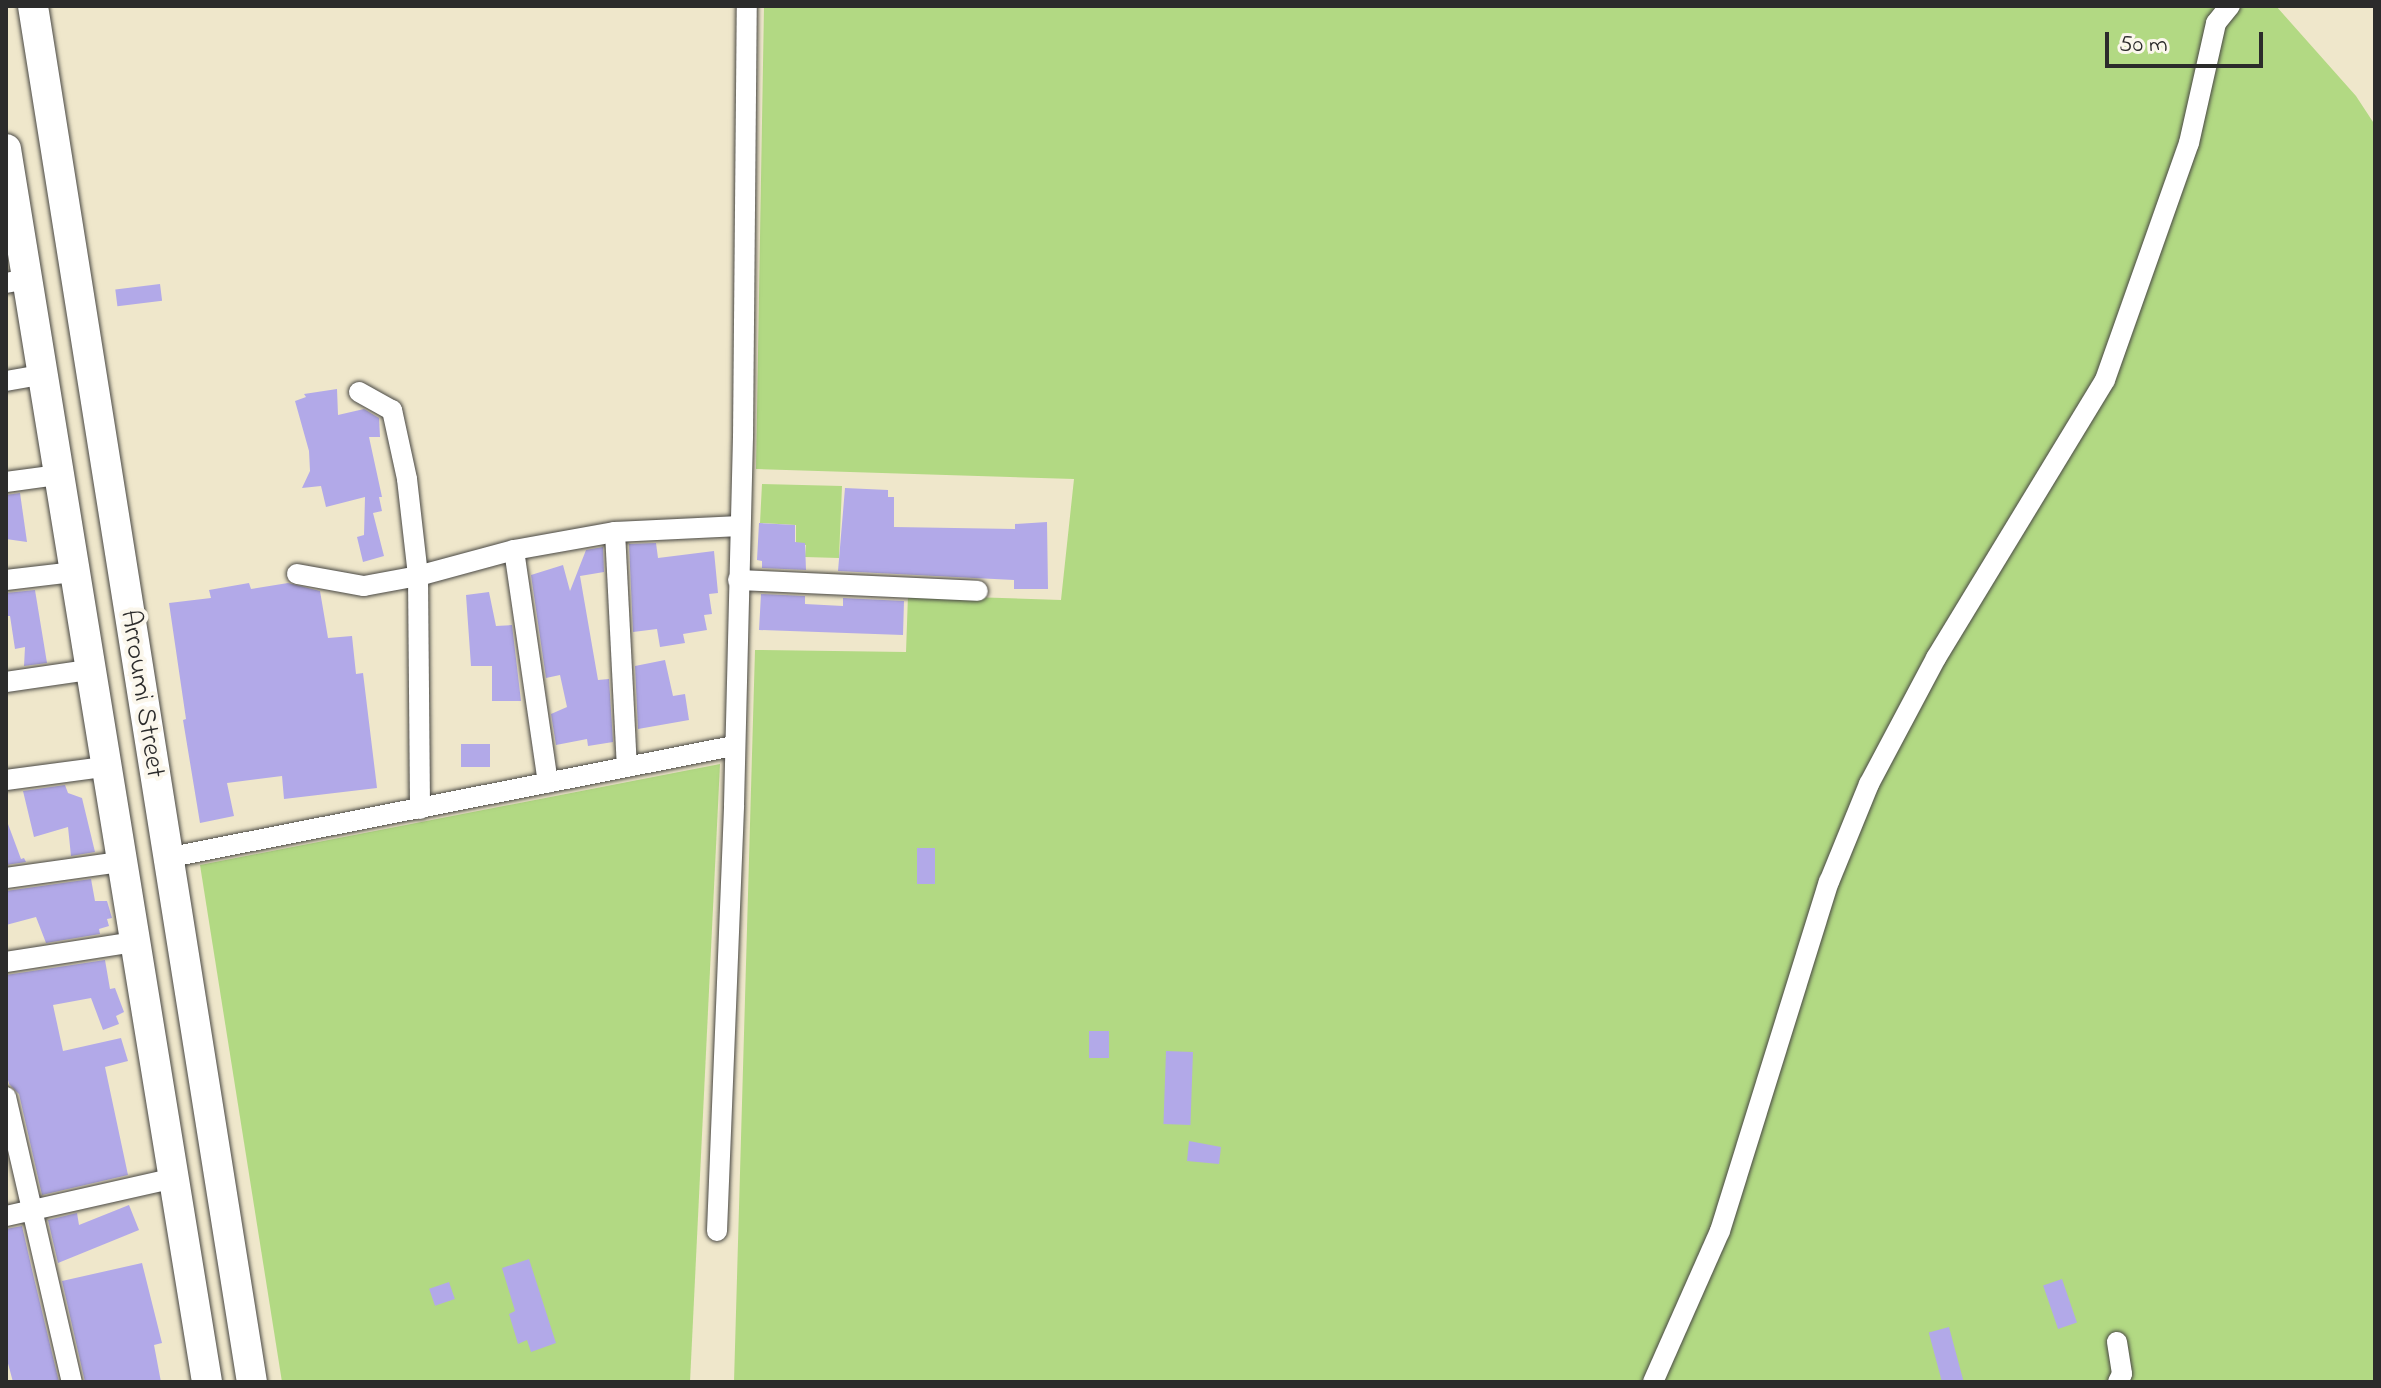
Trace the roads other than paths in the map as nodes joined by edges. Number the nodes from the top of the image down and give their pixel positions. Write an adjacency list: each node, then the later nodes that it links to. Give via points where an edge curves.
1 (33, 6): 28 (main road, Arroumi Street)
2 (747, 6): 11 (street)
3 (2230, 6): 42 (street, via 2216,23 2189,143 2105,380 1936,658 1869,784 1829,882 1720,1231)
4 (6, 149): 5 (main road, Arroumi Street)
5 (16, 281): 6 (main road, Arroumi Street)
6 (41, 375): 7 (street); 9 (main road, Arroumi Street)
7 (6, 381)
8 (359, 392): 16 (street, via 392,410 407,479)
9 (57, 475): 10 (street); 14 (main road, Arroumi Street)
10 (6, 482)
11 (740, 526): 12 (street); 18 (street)
12 (615, 532): 13 (street); 24 (street)
13 (514, 550): 16 (street); 26 (street)
14 (73, 572): 17 (street); 20 (main road, Arroumi Street)
15 (297, 574): 16 (street, via 364,586)
16 (418, 576): 27 (street)
17 (6, 580)
18 (738, 580): 19 (street); 22 (street)
19 (978, 591)
20 (88, 670): 21 (street); 23 (main road, Arroumi Street)
21 (6, 682)
22 (733, 746): 24 (street); 37 (street)
23 (104, 767): 25 (street); 29 (main road, Arroumi Street)
24 (627, 767): 26 (street)
25 (6, 780)
26 (548, 783): 27 (street)
27 (420, 809): 28 (street)
28 (166, 858): 41 (main road, Arroumi Street)
29 (120, 862): 30 (street); 31 (main road, Arroumi Street)
30 (6, 878)
31 (133, 942): 32 (street); 34 (main road, Arroumi Street)
32 (6, 962)
33 (6, 1097): 35 (street)
34 (174, 1178): 35 (street); 40 (main road, Arroumi Street)
35 (34, 1210): 36 (street); 39 (street)
36 (6, 1216)
37 (717, 1231)
38 (2117, 1342): 43 (street, via 2122,1374)
39 (72, 1382)
40 (207, 1382)
41 (252, 1382)
42 (1653, 1382)
43 (2118, 1382)

